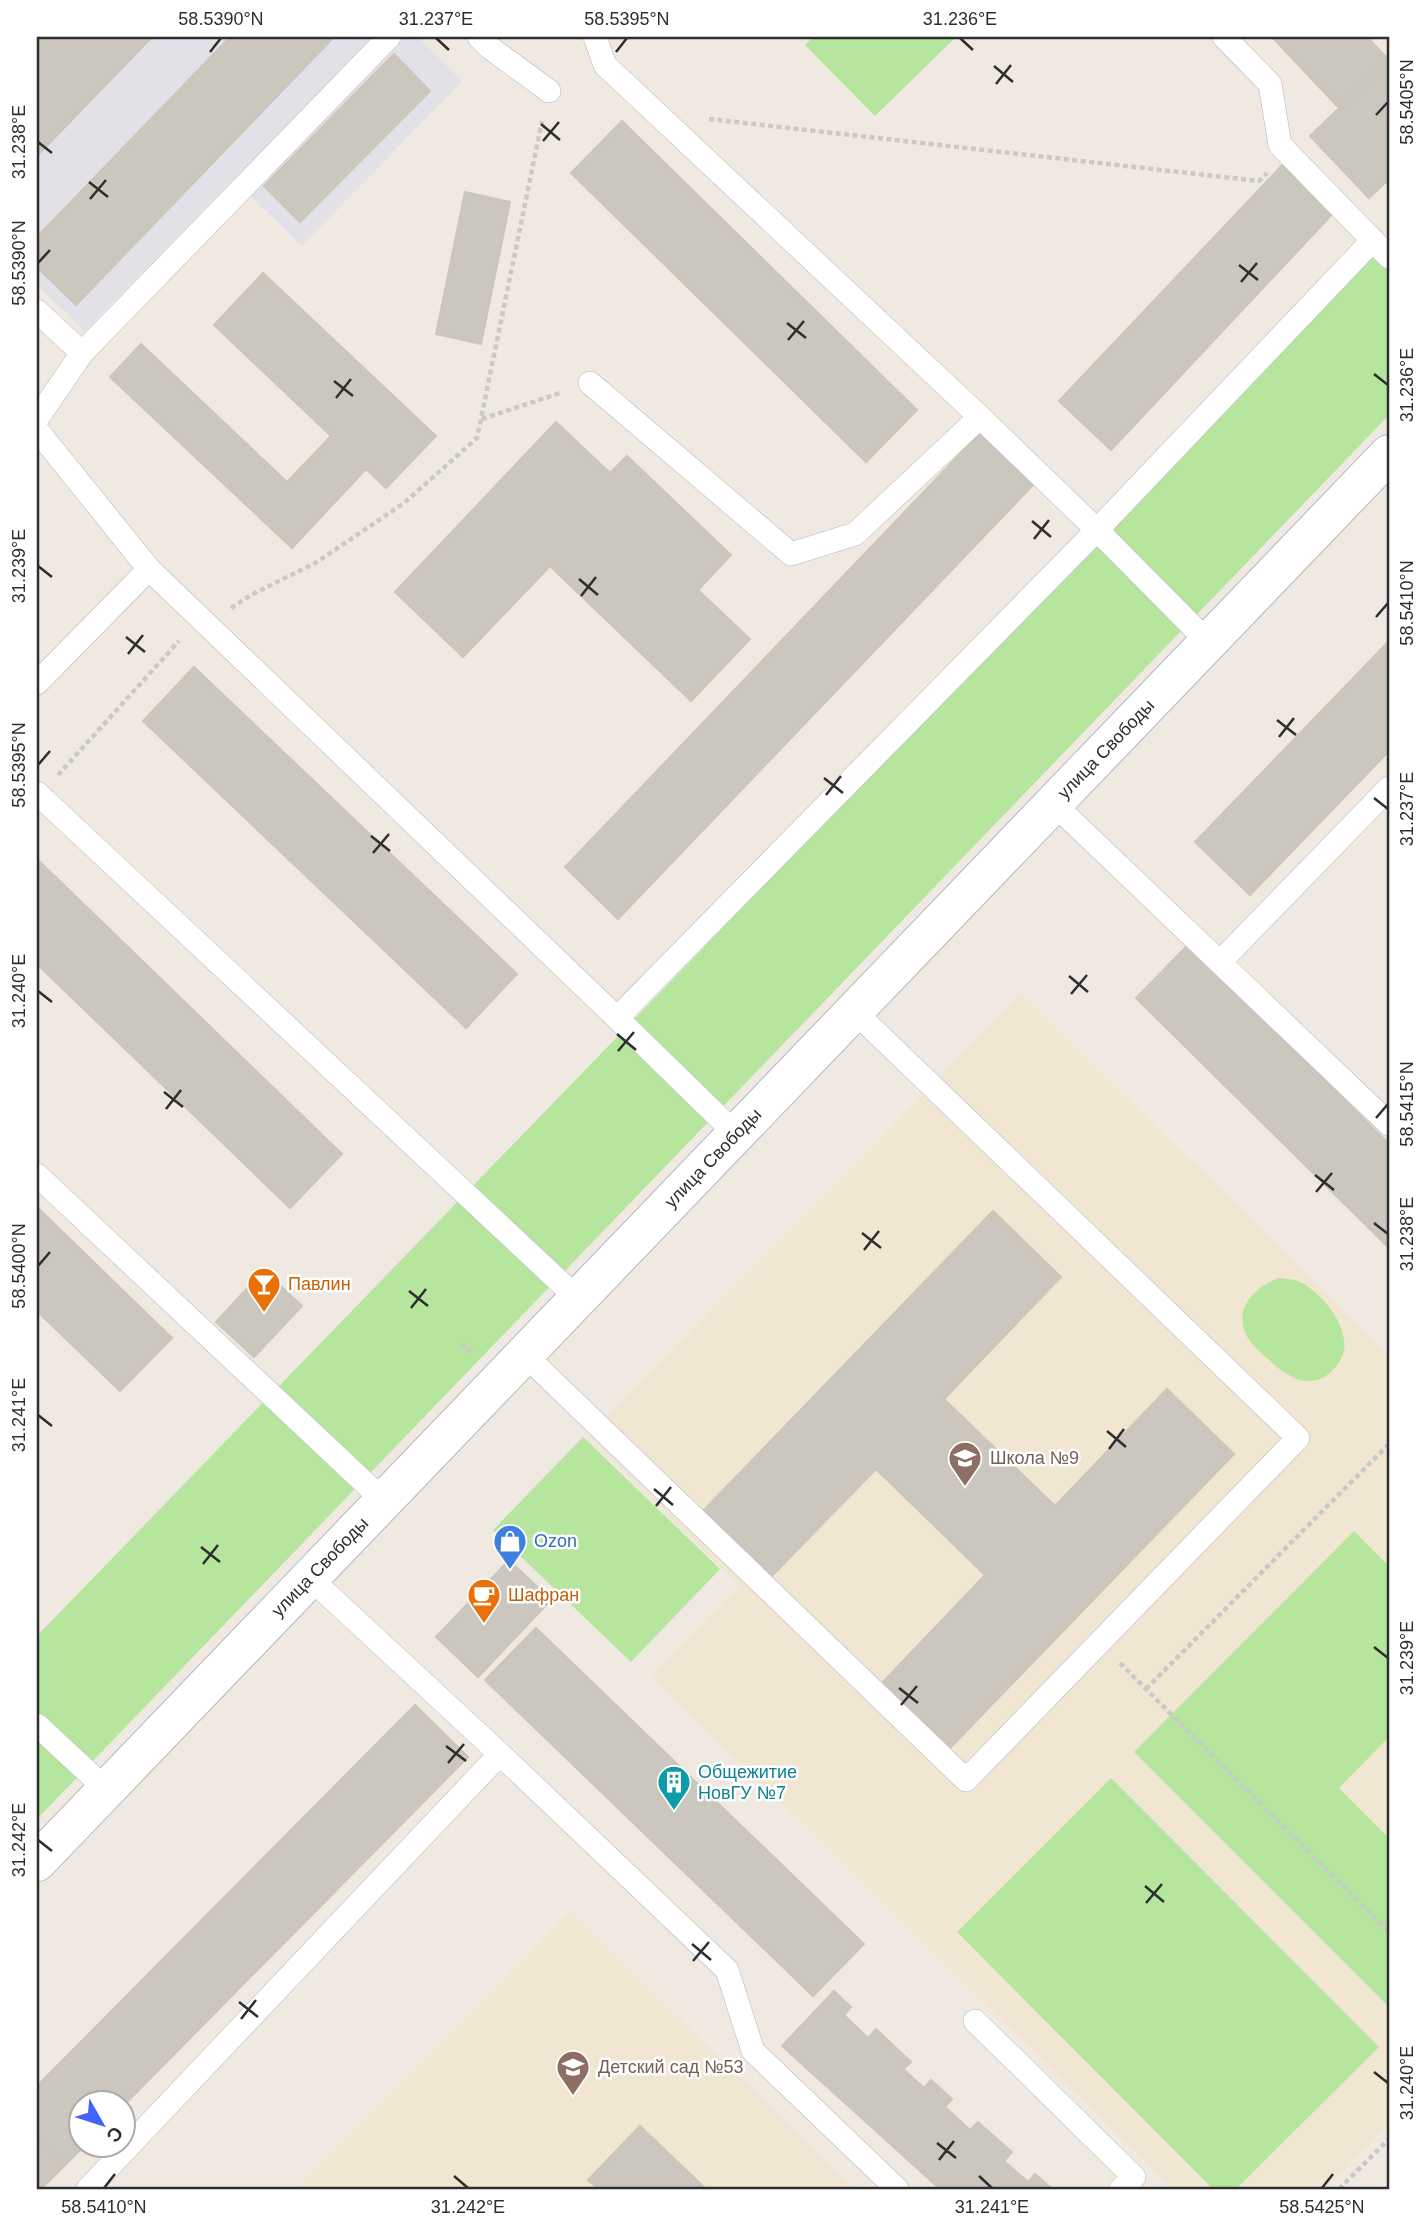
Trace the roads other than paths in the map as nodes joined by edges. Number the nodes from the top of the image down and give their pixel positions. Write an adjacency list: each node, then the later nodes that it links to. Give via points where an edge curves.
1 (389, 37): 9 (lane)
2 (479, 37): 5 (lane)
3 (595, 37): 11 (lane, via 605,65)
4 (1224, 37): 6 (lane, via 1270,85 1280,145)
5 (549, 91)
6 (1373, 240): 7 (lane); 15 (lane)
7 (1389, 257)
8 (37, 310): 9 (lane)
9 (82, 353): 12 (lane)
10 (590, 383): 11 (lane, via 791,554 855,534)
11 (980, 417): 15 (lane)
12 (37, 419)
13 (37, 430): 16 (lane)
14 (1389, 454): 17 (street, улица Свободы)
15 (1097, 530): 17 (lane); 24 (lane)
16 (149, 569): 18 (lane); 24 (lane)
17 (1209, 643): 21 (street, улица Свободы)
18 (37, 683)
19 (46, 786): 28 (lane)
20 (1389, 788): 22 (lane)
21 (1053, 803): 22 (lane); 23 (street, улица Свободы)
22 (1220, 962): 25 (lane)
23 (854, 1011): 26 (street, улица Свободы); 29 (lane, via 1298,1438 966,1780)
24 (617, 1018): 26 (lane)
25 (1389, 1124)
26 (736, 1134): 28 (street, улица Свободы)
27 (37, 1175): 30 (lane)
28 (578, 1298): 29 (street, улица Свободы)
29 (524, 1354): 30 (street, улица Свободы)
30 (383, 1500): 31 (street, улица Свободы)
31 (310, 1578): 33 (lane); 34 (street, улица Свободы)
32 (37, 1725): 34 (lane)
33 (500, 1754): 37 (lane); 38 (lane, via 727,1970 753,2051)
34 (107, 1790): 35 (street, улица Свободы)
35 (37, 1862)
36 (975, 2021): 39 (lane, via 1134,2177)
37 (88, 2189)
38 (897, 2189)
39 (1121, 2189)

